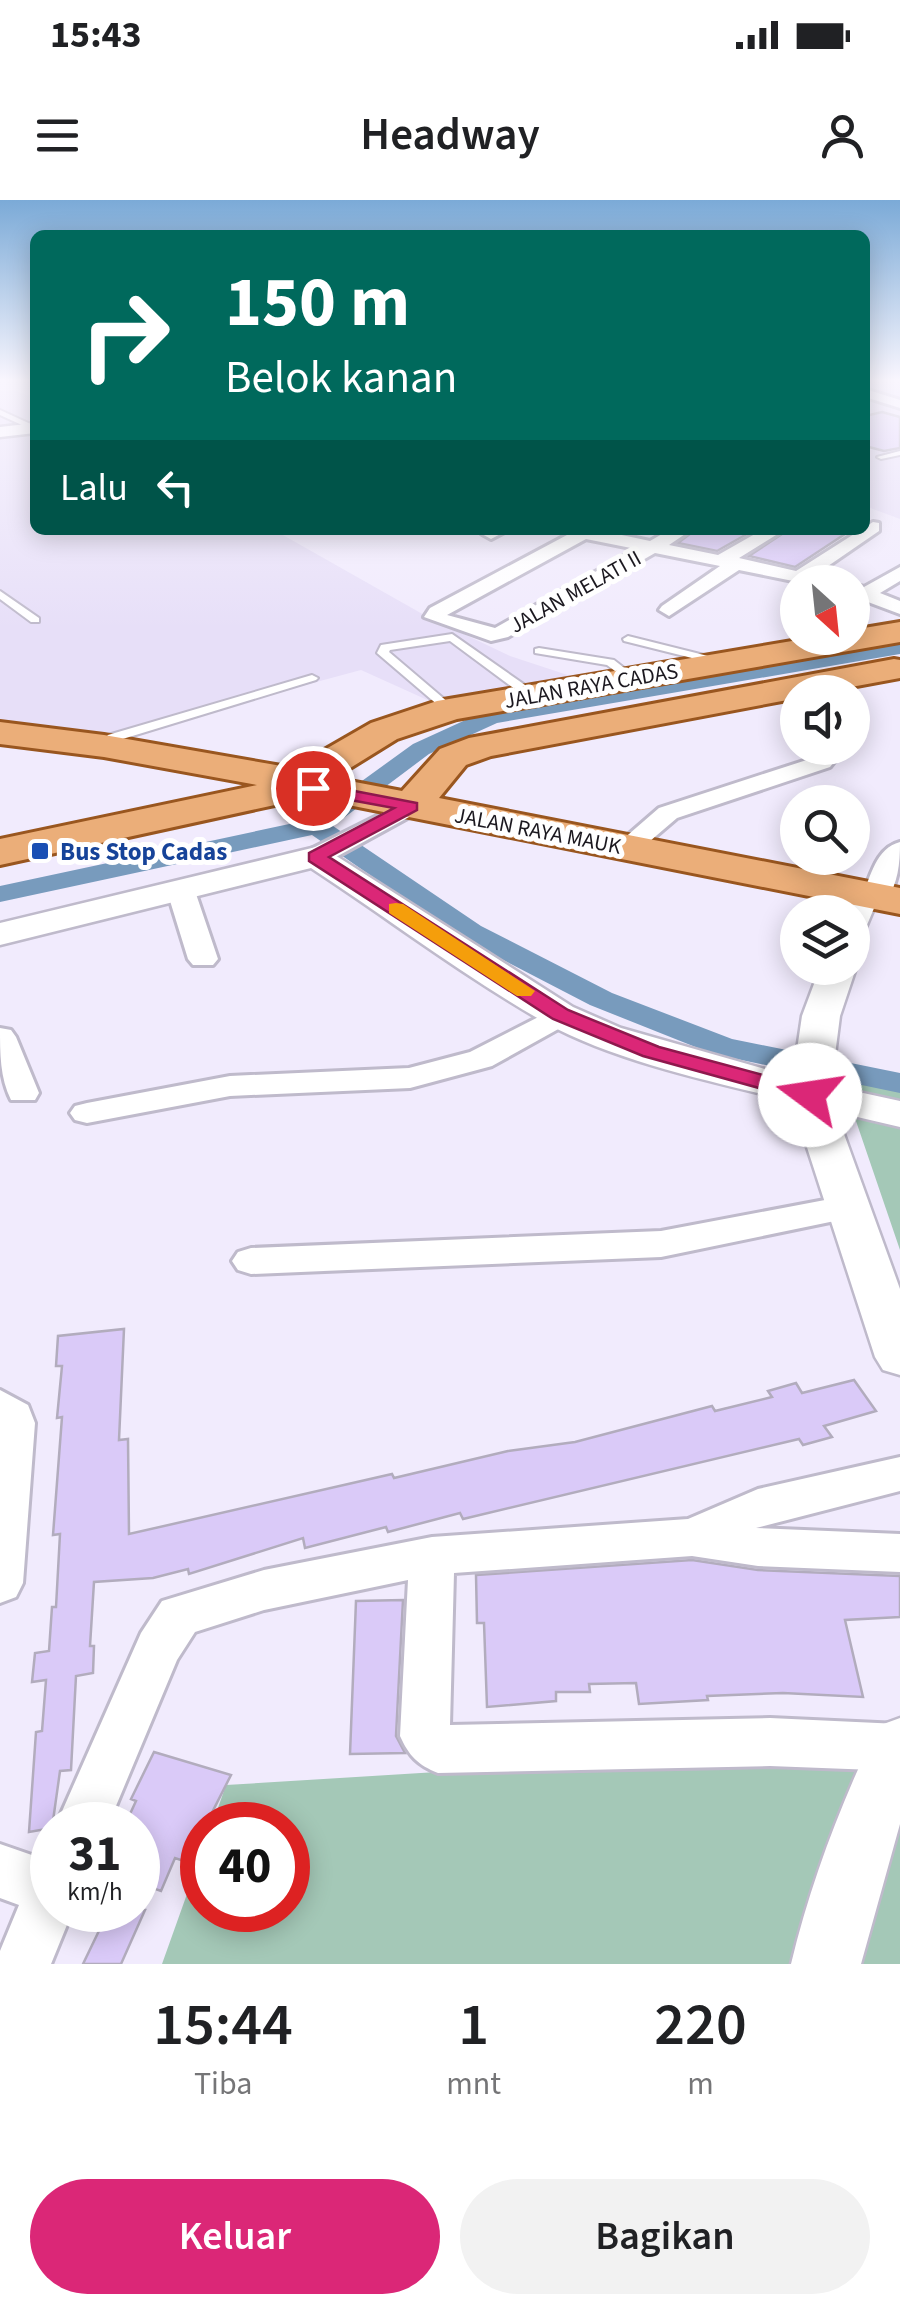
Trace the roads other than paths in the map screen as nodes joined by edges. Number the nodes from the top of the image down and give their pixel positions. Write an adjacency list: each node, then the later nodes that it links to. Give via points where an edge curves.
1 (574, 535): 6 (street, JALAN MELATI II, via 434,618 495,635)
2 (599, 535): 6 (street)
3 (674, 535): 6 (street, JALAN MELATI II)
4 (767, 535): 7 (street)
5 (864, 535): 8 (street)
6 (654, 547): 7 (street)
7 (730, 562): 9 (street); 15 (street)
8 (818, 565)
9 (780, 573)
10 (900, 573): 11 (street)
11 (870, 586)
12 (0, 594): 16 (lane)
13 (870, 595): 14 (street)
14 (900, 608)
15 (668, 610)
16 (35, 620)
17 (900, 632): 20 (main road, JALAN RAYA CADAS)
18 (628, 638): 20 (lane)
19 (539, 650): 23 (lane, via 610,662)
20 (721, 662): 23 (main road, JALAN RAYA CADAS)
21 (900, 668): 30 (main road, JALAN RAYA CADAS, via 482,746 452,757)
22 (312, 678): 27 (lane, via 112,738)
23 (632, 678): 24 (main road, JALAN RAYA CADAS)
24 (531, 694): 25 (main road, JALAN RAYA CADAS); 25 (lane, via 452,637 385,647 383,653)
25 (450, 709): 29 (main road, JALAN RAYA CADAS, via 384,732)
26 (0, 733): 27 (main road)
27 (104, 746): 29 (main road)
28 (813, 765): 31 (street, via 668,813)
29 (309, 784): 30 (main road, JALAN RAYA MAUK); 33 (main road, JALAN RAYA MAUK)
30 (401, 808): 31 (main road, JALAN RAYA MAUK); 34 (street)
31 (626, 847): 36 (main road, JALAN RAYA MAUK)
32 (900, 850): 36 (street)
33 (0, 852)
34 (325, 852): 35 (street); 40 (street)
35 (180, 891): 37 (street); 38 (street)
36 (873, 904)
37 (0, 934)
38 (204, 959)
39 (833, 985): 42 (street)
40 (560, 1015): 42 (street, via 651,1052); 44 (street, via 481,1058 410,1078 230,1086)
41 (0, 1037): 43 (street)
42 (811, 1086): 45 (street); 46 (street)
43 (23, 1094)
44 (87, 1113)
45 (900, 1114)
46 (846, 1208): 47 (street, via 660,1244); 48 (street)
47 (250, 1261)
48 (900, 1357)
49 (0, 1406): 53 (street, via 14,1423)
50 (900, 1474): 51 (street, via 758,1506)
51 (692, 1536): 52 (street, via 758,1547); 54 (street)
52 (900, 1553)
53 (2, 1555)
54 (432, 1556): 55 (street, via 425,1736 438,1749 770,1742); 56 (street, via 264,1590 178,1616)
55 (900, 1748): 61 (street)
56 (92, 1802)
57 (0, 1871): 58 (street)
58 (30, 1883)
59 (35, 1932): 60 (street)
60 (22, 1964)
61 (826, 1964)

